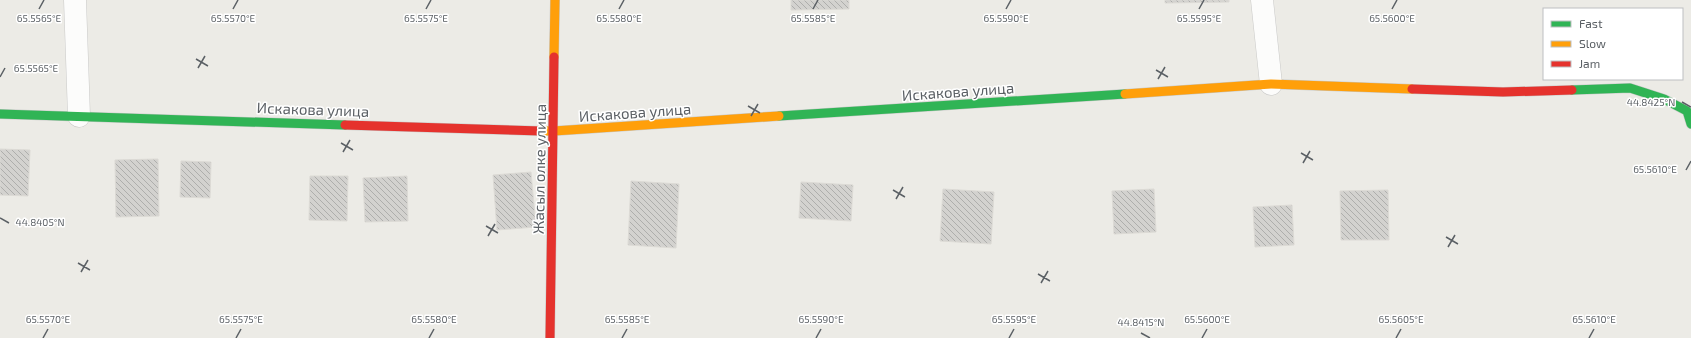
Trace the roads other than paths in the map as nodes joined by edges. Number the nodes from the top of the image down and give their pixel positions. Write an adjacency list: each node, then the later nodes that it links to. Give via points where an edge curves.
1 (75, 0): 6 (street)
2 (555, 0): 8 (street, Жасыл олке улица)
3 (1262, 0): 4 (street)
4 (1271, 84): 7 (street, Искакова улица, via 1503,92 1630,88 1664,99 1686,110); 8 (street, Искакова улица)
5 (0, 114): 6 (street, Искакова улица)
6 (79, 116): 8 (street, Искакова улица)
7 (1691, 124)
8 (554, 131): 9 (street, Жасыл олке улица)
9 (550, 338)

